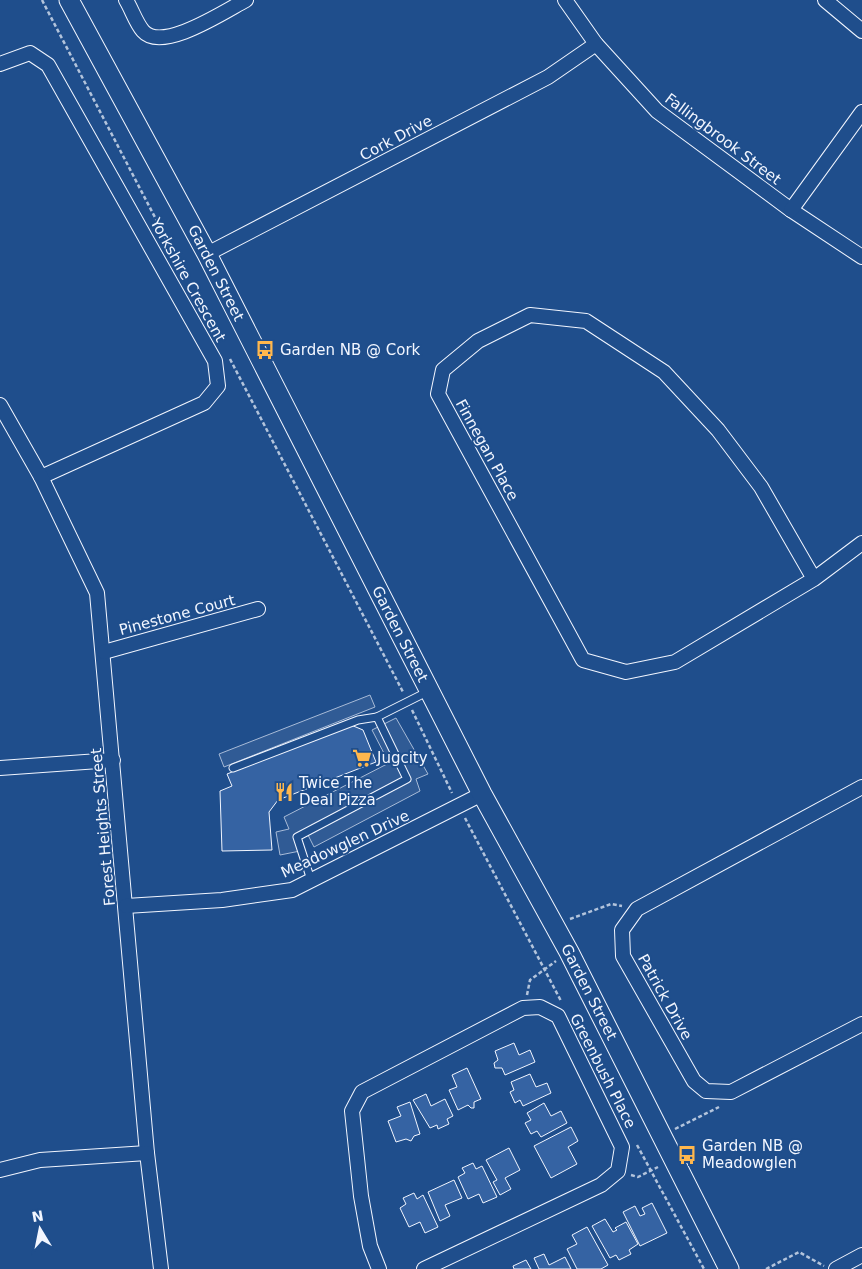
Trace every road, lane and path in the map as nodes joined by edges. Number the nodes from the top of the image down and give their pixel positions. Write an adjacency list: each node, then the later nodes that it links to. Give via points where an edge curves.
1 (42, 0): 14 (path)
2 (69, 0): 12 (street, Garden Street)
3 (126, 0): 4 (street, via 144,32 159,39 183,33)
4 (246, 0)
5 (565, 0): 8 (street, Fallingbrook Street)
6 (825, 0): 7 (street)
7 (862, 31)
8 (596, 44): 11 (street, Fallingbrook Street, via 656,111); 12 (street, Cork Drive, via 548,77)
9 (0, 64): 17 (street, Yorkshire Crescent, via 30,53 48,65 215,361 218,386 204,403)
10 (862, 112): 11 (street)
11 (791, 210): 13 (street, Fallingbrook Street)
12 (207, 254): 22 (street, Garden Street)
13 (862, 257)
14 (189, 284)
15 (227, 354): 23 (path)
16 (0, 405): 17 (street, Forest Heights Street)
17 (41, 478): 21 (street, Forest Heights Street, via 97,593)
18 (862, 542): 19 (street, Finnegan Place)
19 (814, 579): 19 (street, Finnegan Place, via 761,487 718,430 664,372 586,321 530,314 478,341 443,370 438,394 583,660 626,672 675,662)
20 (258, 609): 21 (street, Pinestone Court)
21 (104, 652): 25 (street, Forest Heights Street)
22 (429, 691): 23 (lane); 29 (street, Garden Street)
23 (408, 701): 24 (lane); 30 (path)
24 (377, 717): 27 (lane, via 358,720); 31 (lane, via 407,779 297,837)
25 (113, 760): 26 (street); 32 (street, Forest Heights Street)
26 (0, 768)
27 (233, 768)
28 (862, 787): 33 (street, Patrick Drive)
29 (482, 794): 30 (street, Meadowglen Drive); 34 (street, Garden Street)
30 (459, 806): 31 (street, Meadowglen Drive); 36 (path)
31 (311, 880): 32 (street, Meadowglen Drive, via 292,890 222,900)
32 (126, 906): 43 (street, Forest Heights Street)
33 (637, 909): 34 (path, via 612,904); 40 (street, Patrick Drive, via 622,930 623,956 694,1081 706,1091)
34 (554, 924): 35 (street, Garden Street)
35 (569, 952): 36 (path); 41 (street, Garden Street)
36 (544, 970): 37 (path); 38 (path, via 530,980)
37 (562, 1003)
38 (524, 1008): 47 (street, Greenbush Place, via 540,1007 558,1016 622,1147); 50 (street, via 362,1092 352,1111 361,1196 370,1246)
39 (862, 1024): 40 (street, Patrick Drive)
40 (731, 1092): 41 (path, via 716,1110)
41 (662, 1135): 44 (street, Garden Street)
42 (632, 1137): 46 (path)
43 (147, 1153): 45 (street, via 40,1160); 49 (street, Forest Heights Street)
44 (674, 1158): 46 (path); 53 (street, Garden Street)
45 (0, 1170)
46 (650, 1170): 47 (path, via 638,1177); 52 (path)
47 (618, 1171): 51 (street, via 601,1185)
48 (862, 1255): 56 (street)
49 (161, 1269)
50 (378, 1269)
51 (424, 1269)
52 (704, 1269)
53 (729, 1269)
54 (766, 1269): 55 (path, via 799,1252)
55 (828, 1269)
56 (836, 1269)

